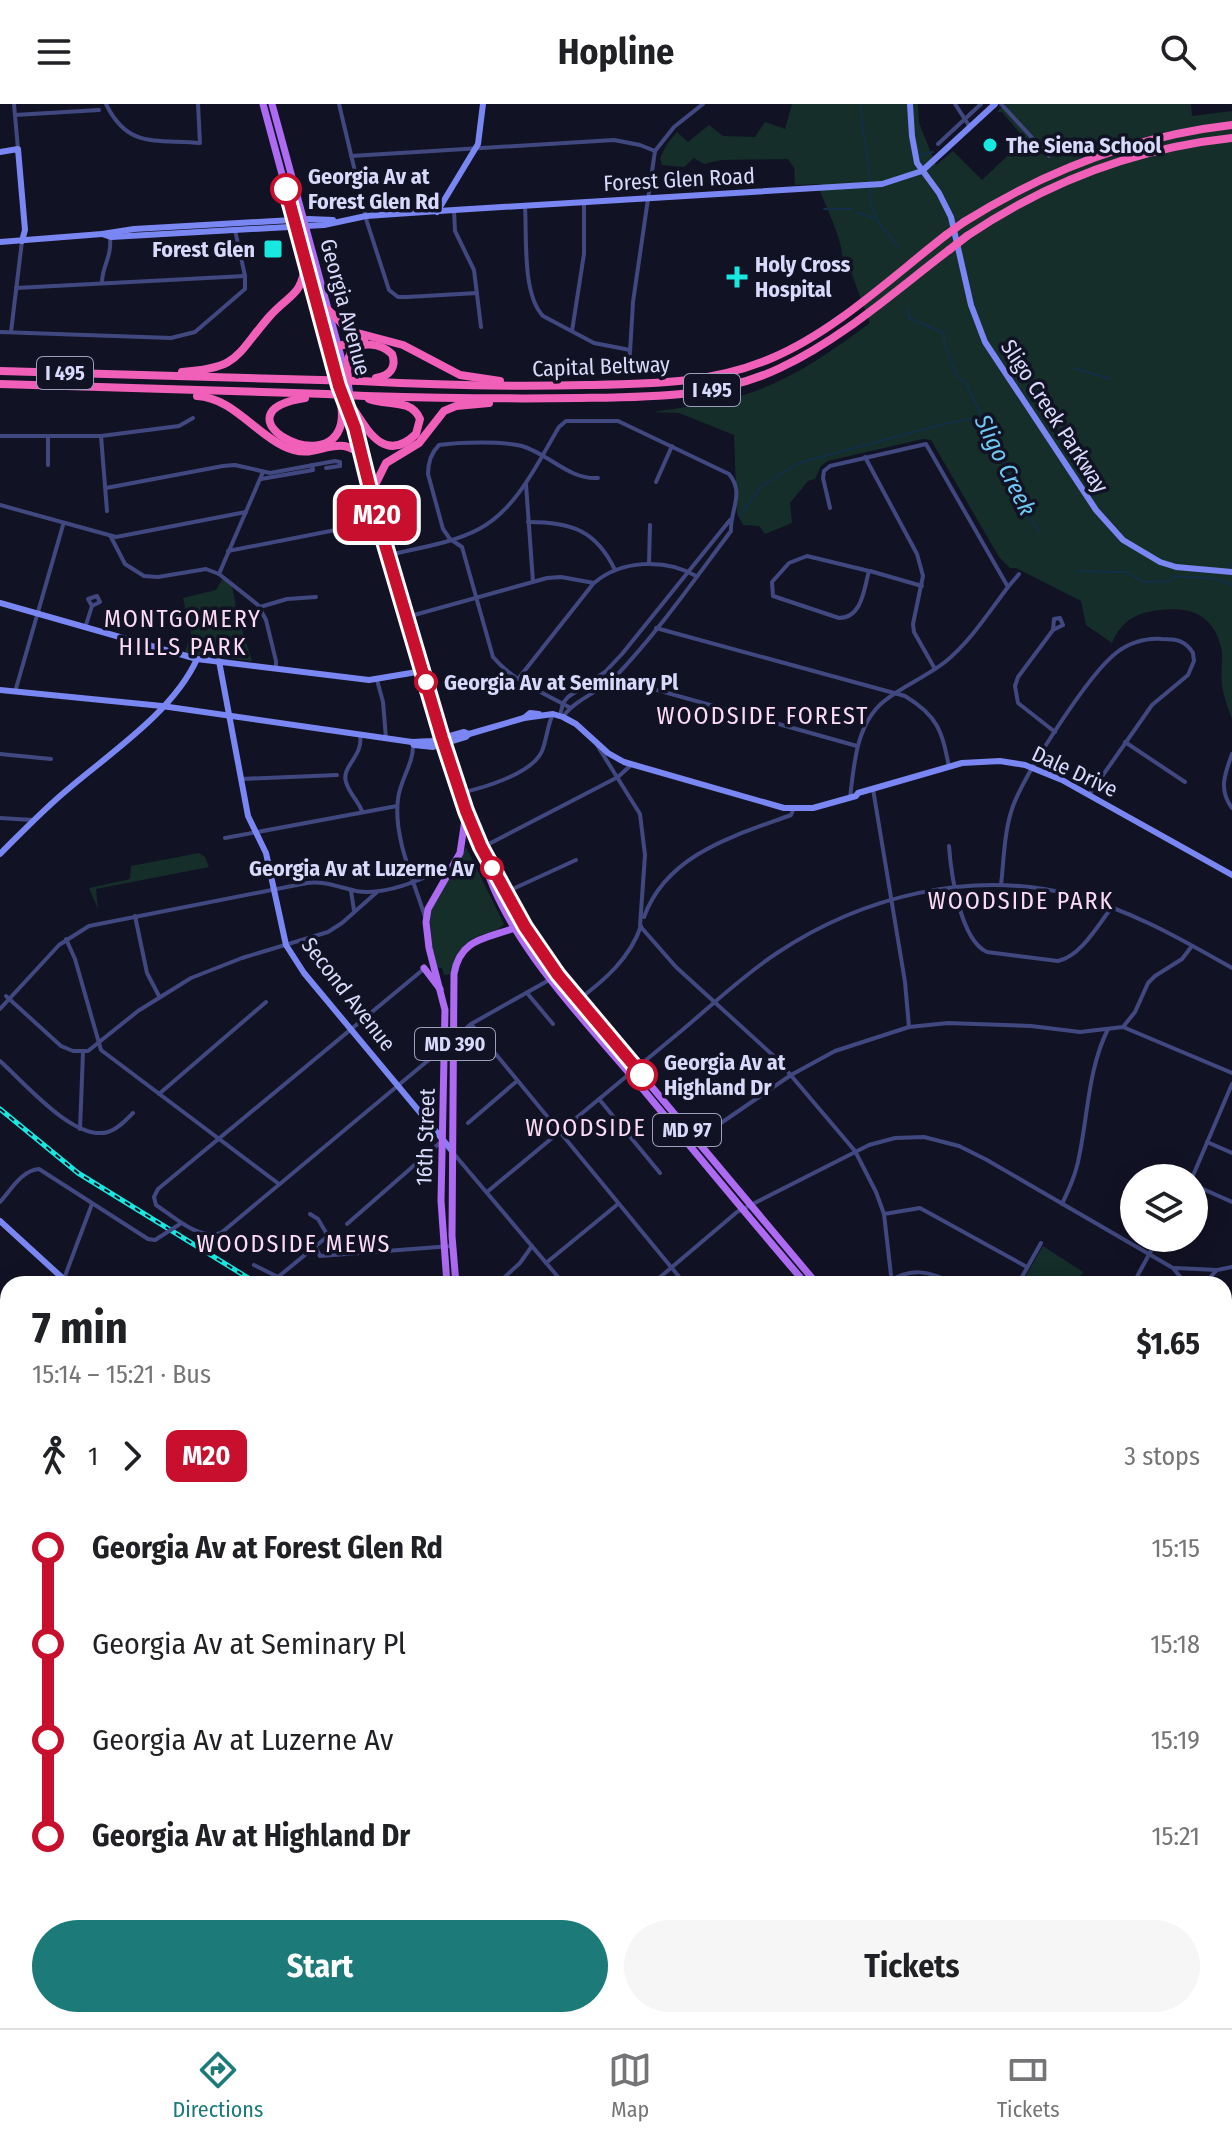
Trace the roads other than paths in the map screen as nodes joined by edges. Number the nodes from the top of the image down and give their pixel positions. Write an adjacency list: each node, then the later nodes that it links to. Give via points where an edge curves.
1 (14, 104): 18 (street)
2 (68, 104): 17 (street)
3 (106, 104): 4 (street, via 126,132 200,143)
4 (198, 104)
5 (263, 104): 37 (main road, Georgia Avenue / MD 97)
6 (272, 104): 37 (main road, Georgia Avenue / MD 97)
7 (339, 104): 28 (street)
8 (483, 104): 24 (street)
9 (703, 104): 15 (street)
10 (910, 104): 30 (street, Sligo Creek Parkway, via 914,150)
11 (955, 104): 19 (street)
12 (981, 104): 19 (street)
13 (995, 104): 21 (street, Forest Glen Road)
14 (1001, 104): 29 (street)
15 (695, 106): 26 (street)
16 (99, 110): 17 (street)
17 (69, 112): 18 (street)
18 (15, 115): 25 (street)
19 (965, 119): 21 (street); 23 (street)
20 (1232, 125): 61 (highway, Capital Beltway / I 495, bridge, via 1163,137 1087,159 1033,183 964,222 794,348 732,373 664,383)
21 (970, 127): 30 (street, Forest Glen Road)
22 (1232, 138): 65 (highway, Capital Beltway / I 495, bridge, via 1166,148 1038,194 967,236 800,359 756,378 664,395)
23 (938, 144)
24 (476, 148): 26 (street, via 614,140); 28 (street); 35 (street)
25 (18, 149): 27 (street); 40 (street)
26 (655, 151): 31 (street)
27 (0, 152)
28 (351, 156): 36 (street)
29 (1049, 156)
30 (922, 171): 31 (street, Forest Glen Road, via 869,186); 105 (street, Sligo Creek Parkway, via 951,217 985,342 1107,524 1160,562)
31 (650, 199): 32 (street, Forest Glen Road); 54 (street)
32 (584, 203): 33 (street, Forest Glen Road); 49 (street, via 584,254)
33 (525, 206): 34 (street, Forest Glen Road); 49 (street, via 533,303 543,316)
34 (454, 210): 35 (street, Forest Glen Road); 46 (street, via 455,231 474,270)
35 (437, 212): 36 (street, Forest Glen Road)
36 (366, 216): 37 (street, Forest Glen Road); 46 (street, via 393,294)
37 (300, 223): 38 (street, Forest Glen Road); 39 (street, Forest Glen Road); 42 (main road, Georgia Avenue / MD 97); 47 (main road, Georgia Avenue / MD 97)
38 (235, 230): 39 (street, Forest Glen Road); 43 (street)
39 (110, 234): 40 (street, Forest Glen Road); 44 (street)
40 (22, 241): 41 (street, Forest Glen Road); 45 (street)
41 (0, 242)
42 (306, 262): 53 (main road, Georgia Avenue / MD 97); 57 (highway, via 299,291 269,316 230,362 202,371)
43 (245, 276): 44 (street); 51 (street, via 242,293 180,338)
44 (102, 283): 45 (street)
45 (16, 288): 51 (street)
46 (477, 293): 48 (street)
47 (328, 310): 52 (highway, via 350,331); 53 (main road, Georgia Avenue / MD 97)
48 (481, 327)
49 (572, 331): 54 (street, via 604,347)
50 (0, 332): 51 (street)
51 (11, 332)
52 (389, 340): 53 (highway); 61 (highway, via 472,378)
53 (334, 347): 60 (main road, Georgia Avenue / MD 97)
54 (630, 350): 55 (street)
55 (629, 369)
56 (0, 371): 57 (highway, Capital Beltway / I 495)
57 (131, 376): 58 (highway, Capital Beltway / I 495, bridge)
58 (360, 381): 60 (highway, via 391,371 394,359 388,349 363,345 354,350); 61 (highway, Capital Beltway / I 495)
59 (0, 384): 62 (highway, Capital Beltway / I 495)
60 (344, 384): 63 (highway, via 341,423 330,439 300,445 275,432 271,421 277,406); 66 (main road, Georgia Avenue / MD 97); 68 (main road, Georgia Avenue / MD 97)
61 (581, 385)
62 (101, 388): 63 (highway, Capital Beltway / I 495); 73 (highway, via 108,393 213,398 292,450 343,446)
63 (326, 394): 64 (highway, Capital Beltway / I 495, bridge)
64 (365, 396): 65 (highway, Capital Beltway / I 495); 66 (highway, via 414,409 420,419 416,434 399,445 381,443 370,436)
65 (538, 399): 85 (highway, via 444,411 419,443 386,463)
66 (354, 410): 68 (main road, Georgia Avenue / MD 97)
67 (193, 418): 70 (street, via 179,426)
68 (355, 428): 73 (main road, Georgia Avenue / MD 97)
69 (0, 436): 71 (street)
70 (101, 436): 71 (street); 84 (street)
71 (48, 437): 76 (street)
72 (672, 446): 74 (street, via 618,421 566,421); 82 (street); 91 (street, via 733,478 738,497)
73 (361, 453): 85 (main road, Georgia Avenue / MD 97)
74 (542, 456): 80 (street, via 580,477); 83 (street); 98 (street, via 510,444 443,444 434,449 428,474)
75 (865, 457): 88 (street, via 824,471); 111 (street, via 917,554); 112 (street, via 922,443 929,447)
76 (48, 465)
77 (312, 465): 78 (street, via 340,462); 79 (street); 81 (street, via 313,470)
78 (326, 468)
79 (263, 472): 81 (street); 84 (street, via 223,466)
80 (598, 478)
81 (261, 479): 90 (street)
82 (656, 482)
83 (526, 484): 92 (street); 98 (street, via 491,522)
84 (106, 488): 89 (street)
85 (371, 493): 87 (main road, Georgia Avenue / MD 97)
86 (0, 505): 93 (street)
87 (374, 505): 95 (street); 96 (main road, Georgia Avenue / MD 97)
88 (830, 508)
89 (107, 511)
90 (246, 512): 97 (street); 99 (street)
91 (730, 520): 103 (street); 108 (street, via 731,531)
92 (528, 522): 102 (street, via 585,532 603,548); 109 (street)
93 (63, 524): 97 (street); 118 (street)
94 (650, 525): 101 (street)
95 (356, 526): 96 (street); 99 (street)
96 (382, 533): 100 (main road, Georgia Avenue / MD 97)
97 (111, 537): 106 (street, via 125,564 144,576 206,569)
98 (450, 539): 100 (street); 114 (street, via 462,547)
99 (228, 551): 106 (street)
100 (389, 555): 119 (main road, Georgia Avenue / MD 97)
101 (649, 564): 102 (street); 103 (street)
102 (615, 570): 110 (street)
103 (688, 571): 108 (street); 134 (street, via 605,672)
104 (869, 571): 104 (street, via 807,556 789,563 772,582 771,591 777,599 847,618 858,608); 111 (street)
105 (1232, 572)
106 (219, 574): 117 (street)
107 (1019, 574): 112 (street)
108 (696, 576): 121 (street)
109 (533, 582): 110 (street, via 561,577); 114 (street)
110 (594, 583): 129 (street)
111 (922, 586): 126 (street, via 914,632)
112 (1008, 587): 126 (street, via 963,645)
113 (316, 597): 117 (street)
114 (475, 597): 119 (street); 129 (street, via 493,657)
115 (0, 603): 118 (street)
116 (92, 606): 120 (street)
117 (260, 607): 125 (street)
118 (37, 614): 120 (street); 132 (street)
119 (407, 617): 127 (main road, Georgia Avenue / MD 97)
120 (85, 628): 123 (street)
121 (656, 628): 128 (street); 133 (street)
122 (1053, 630): 139 (street, via 1015,686 1018,703)
123 (197, 659): 124 (street); 135 (street)
124 (219, 661): 125 (street); 137 (street, Second Avenue)
125 (276, 668): 130 (street)
126 (935, 669): 133 (street)
127 (423, 671): 130 (street); 143 (main road, Georgia Avenue / MD 97)
128 (614, 678): 136 (street); 147 (street)
129 (518, 679): 134 (street)
130 (377, 680): 142 (street)
131 (0, 690): 132 (street)
132 (15, 692): 135 (street)
133 (896, 694): 147 (street, via 871,716); 153 (street, via 934,718)
134 (563, 703): 136 (street); 138 (street)
135 (162, 706): 137 (street); 171 (street)
136 (570, 707): 138 (street)
137 (230, 716): 140 (street); 158 (street, Second Avenue)
138 (558, 716): 143 (street, via 530,713); 146 (street, Dale Drive, via 576,724); 162 (street, via 533,763)
139 (1055, 732): 145 (street, via 1119,650 1135,642 1176,639 1191,649 1194,661 1188,675 1158,698); 154 (street)
140 (360, 735): 141 (street); 148 (street)
141 (373, 737): 142 (street); 148 (street)
142 (386, 738): 144 (street)
143 (442, 741): 144 (street); 162 (main road, Georgia Avenue / MD 97)
144 (412, 742): 165 (street)
145 (1125, 742): 160 (street); 163 (street)
146 (596, 744): 152 (street, Dale Drive); 157 (street)
147 (857, 746): 164 (street)
148 (362, 747): 155 (street)
149 (0, 754): 151 (street)
150 (1232, 754): 167 (street, via 1223,792)
151 (51, 759)
152 (631, 765): 157 (street); 166 (street, Dale Drive)
153 (949, 767): 154 (street, Dale Drive, via 1000,761); 161 (street, Dale Drive)
154 (1033, 768): 163 (street, Dale Drive); 181 (street, via 1010,816)
155 (347, 770): 156 (street); 159 (street)
156 (337, 775): 158 (street); 159 (street)
157 (618, 777): 175 (street); 193 (street, via 640,814 644,834)
158 (241, 779): 172 (street, Second Avenue)
159 (346, 781): 168 (street)
160 (1185, 782)
161 (870, 791): 164 (street, Dale Drive); 187 (street)
162 (460, 793): 169 (main road, Georgia Avenue / MD 97)
163 (1089, 795): 179 (street, Dale Drive)
164 (853, 797): 166 (street, Dale Drive)
165 (397, 806): 168 (street); 180 (street)
166 (794, 808): 193 (street, via 791,815 728,836 693,857 652,898)
167 (1232, 808)
168 (362, 811): 172 (street)
169 (466, 811): 175 (main road, Georgia Avenue / MD 97); 191 (main road, via 460,853)
170 (0, 818): 171 (street)
171 (33, 820): 176 (street)
172 (255, 833): 173 (street); 184 (street, Second Avenue, via 266,853)
173 (225, 838)
174 (949, 846): 182 (street)
175 (481, 847): 186 (main road, Georgia Avenue / MD 97); 192 (main road, Georgia Avenue / MD 97, via 487,872)
176 (0, 854)
177 (576, 860): 186 (street)
178 (446, 868): 180 (street)
179 (1232, 875)
180 (414, 881): 185 (street); 191 (street)
181 (1001, 885): 182 (street); 188 (street, via 1058,892)
182 (953, 887): 187 (street); 188 (street, via 972,938 981,950 1001,954 1066,959)
183 (350, 889): 184 (street, via 322,881); 185 (street); 189 (street)
184 (273, 890): 190 (street); 195 (street, Second Avenue)
185 (378, 892): 189 (street)
186 (506, 892): 192 (main road, Georgia Avenue / MD 97)
187 (892, 898): 206 (street, via 805,934); 211 (street)
188 (1112, 907): 196 (street)
189 (354, 911): 195 (street, via 328,932)
190 (135, 916): 194 (street, via 89,926); 203 (street, via 147,973)
191 (426, 922): 197 (main road, 16th Street / MD 390)
192 (519, 926): 200 (main road, Georgia Avenue / MD 97); 215 (main road, 16th Street / MD 390, via 472,943 458,957)
193 (640, 926): 206 (street); 207 (street, via 623,960)
194 (66, 939): 204 (street); 216 (street)
195 (286, 945): 203 (street, via 218,967); 213 (street, Second Avenue)
196 (1192, 946): 199 (street); 212 (street, via 1148,983)
197 (433, 961): 198 (street); 201 (main road, 16th Street / MD 390)
198 (424, 968): 201 (main road); 213 (street)
199 (1232, 968)
200 (554, 977): 202 (street); 207 (main road, Georgia Avenue / MD 97)
201 (442, 992): 217 (main road, 16th Street / MD 390)
202 (527, 993): 209 (street); 210 (street)
203 (159, 996): 216 (street)
204 (8, 998): 208 (street); 218 (street, via 61,1046)
205 (266, 1002): 226 (street)
206 (716, 1002): 220 (street); 222 (street)
207 (575, 1003): 220 (main road, Georgia Avenue / MD 97)
208 (0, 1009)
209 (471, 1024): 215 (street); 223 (street)
210 (553, 1024)
211 (909, 1027): 214 (street, via 948,1023 1080,1032); 222 (street, via 835,1051)
212 (1123, 1027): 214 (street); 221 (street)
213 (351, 1029): 225 (street, Second Avenue); 232 (street)
214 (1108, 1029): 248 (street, via 1094,1069 1077,1165)
215 (455, 1039): 237 (main road, 16th Street / MD 390)
216 (98, 1042): 218 (street); 226 (street, via 101,1050)
217 (445, 1046): 225 (street); 233 (main road, 16th Street / MD 390)
218 (83, 1052): 230 (street)
219 (0, 1061): 230 (street)
220 (633, 1071): 227 (street); 235 (main road, Georgia Avenue / MD 97)
221 (1232, 1073)
222 (791, 1075): 235 (street); 236 (street)
223 (517, 1081): 229 (street); 231 (street)
224 (1232, 1084): 234 (street)
225 (397, 1085): 233 (street, Second Avenue); 241 (street)
226 (159, 1094): 232 (street)
227 (599, 1099): 231 (street); 240 (street)
228 (133, 1113): 230 (street, via 110,1132)
229 (468, 1123)
230 (80, 1129)
231 (560, 1133): 243 (street); 247 (street)
232 (219, 1138): 241 (street); 253 (street, via 154,1197 156,1205)
233 (443, 1139): 237 (street, Second Avenue); 254 (street); 257 (main road, 16th Street / MD 390, via 441,1201)
234 (1207, 1142): 238 (street); 239 (street)
235 (692, 1143): 249 (main road, Georgia Avenue / MD 97)
236 (855, 1151): 248 (street, via 895,1138 938,1139 987,1160); 249 (street); 251 (street)
237 (453, 1152): 243 (street, Second Avenue); 257 (main road, 16th Street / MD 390)
238 (1232, 1153)
239 (1198, 1164)
240 (660, 1173)
241 (279, 1184): 253 (street, via 221,1233 201,1233)
242 (1208, 1191): 245 (street)
243 (487, 1192): 258 (street, Second Avenue)
244 (0, 1202): 246 (street, via 33,1169)
245 (1232, 1202)
246 (92, 1204): 253 (street, bridge, via 148,1239); 269 (street)
247 (618, 1204): 261 (street); 265 (street)
248 (1062, 1204): 260 (street)
249 (746, 1206): 265 (street); 278 (main road, Georgia Avenue / MD 97); 279 (main road, Georgia Avenue / MD 97)
250 (310, 1214): 256 (street, via 328,1234)
251 (884, 1214): 263 (street, via 920,1208); 280 (street)
252 (0, 1221): 268 (street)
253 (181, 1224)
254 (347, 1224)
255 (1041, 1243): 263 (street)
256 (315, 1246): 257 (street, via 320,1256); 271 (street)
257 (448, 1246): 272 (main road, 16th Street / MD 390); 273 (main road, 16th Street / MD 390)
258 (532, 1246): 261 (street, Second Avenue); 274 (street)
259 (1151, 1252): 260 (street)
260 (1150, 1255): 266 (street); 284 (street)
261 (546, 1263): 275 (street, Second Avenue)
262 (254, 1265): 270 (street)
263 (1027, 1267): 283 (street)
264 (1232, 1267): 267 (street)
265 (672, 1268): 276 (street); 277 (street)
266 (1173, 1268): 267 (street); 285 (street)
267 (1217, 1270): 286 (street)
268 (59, 1276)
269 (67, 1276)
270 (276, 1276)
271 (279, 1276)
272 (447, 1276)
273 (454, 1276)
274 (506, 1276)
275 (557, 1276)
276 (662, 1276)
277 (678, 1276)
278 (800, 1276)
279 (810, 1276)
280 (888, 1276)
281 (905, 1276): 282 (street, via 917,1271)
282 (939, 1276)
283 (1022, 1276)
284 (1138, 1276)
285 (1180, 1276)
286 (1211, 1276)

